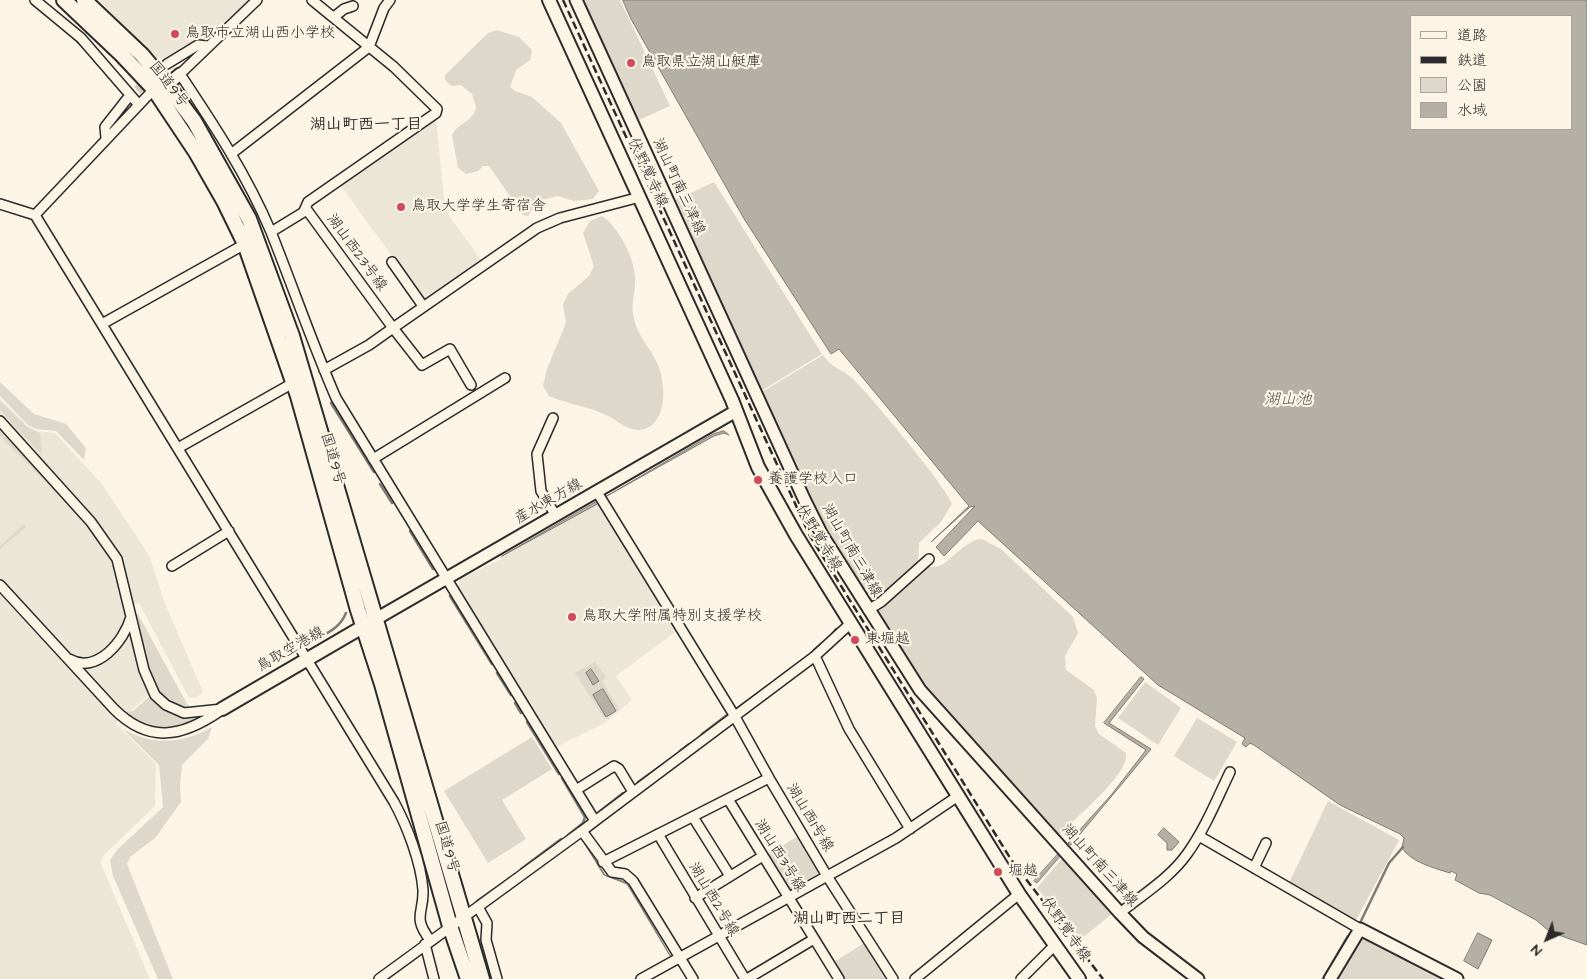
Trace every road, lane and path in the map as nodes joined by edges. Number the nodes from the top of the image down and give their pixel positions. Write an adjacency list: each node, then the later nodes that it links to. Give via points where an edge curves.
1 (36, 0): 17 (street, via 81,38)
2 (64, 0): 15 (highway, 国道9号)
3 (84, 0): 15 (highway, 国道9号, via 142,55)
4 (257, 0): 11 (street)
5 (312, 0): 10 (street)
6 (390, 0): 12 (street)
7 (549, 0): 20 (main road, 伏野覚寺線)
8 (576, 0): 46 (street, 湖山町南三津線, via 805,501)
9 (353, 6): 10 (street)
10 (334, 17): 12 (street)
11 (206, 46): 13 (street, via 198,45); 14 (street)
12 (369, 47): 19 (street); 22 (street, via 426,98 437,109 436,113 308,202)
13 (167, 64)
14 (180, 74): 15 (street); 19 (street)
15 (160, 87): 17 (street); 25 (highway, 国道9号); 48 (highway, 国道9号, via 194,121 221,166 249,219 269,269 292,336)
16 (128, 99): 18 (street, via 105,127)
17 (139, 105): 18 (street)
18 (106, 138): 23 (street)
19 (232, 154): 24 (street, via 256,196)
20 (640, 197): 27 (street, via 560,218 537,228); 34 (main road, 伏野覚寺線)
21 (0, 204): 23 (street)
22 (304, 211): 24 (street, 湖山西23号線); 29 (street, 湖山西23号線, via 307,210)
23 (35, 215): 28 (street)
24 (271, 232): 30 (street)
25 (245, 244): 28 (street); 32 (highway, 国道9号)
26 (392, 262): 27 (street)
27 (423, 306): 29 (street)
28 (102, 324): 37 (street)
29 (393, 328): 30 (street); 33 (street, 湖山西23号線, via 422,365 450,349)
30 (324, 370): 38 (street, via 336,398)
31 (505, 378): 38 (street)
32 (293, 383): 37 (street); 48 (highway, 国道9号)
33 (471, 385)
34 (736, 411): 39 (street, 産水東方線); 49 (main road, 伏野覚寺線, via 758,467)
35 (553, 418): 40 (street, via 537,454 541,491)
36 (0, 421): 47 (street, via 110,545)
37 (178, 448): 41 (street)
38 (373, 459): 44 (street)
39 (597, 492): 40 (street, 産水東方線); 56 (street)
40 (556, 516): 44 (street, 産水東方線)
41 (229, 531): 43 (street); 53 (street)
42 (929, 559): 46 (street)
43 (172, 566)
44 (445, 579): 48 (street, 産水東方線); 59 (street)
45 (0, 585): 50 (street)
46 (868, 610): 79 (street, 湖山町南三津線, via 920,690)
47 (132, 614): 52 (street, via 127,631); 55 (street, via 147,679 158,699 184,713)
48 (370, 623): 53 (main road, 鳥取空港線); 80 (highway, 国道9号); 81 (highway, 国道9号)
49 (851, 623): 51 (street); 61 (main road, 伏野覚寺線)
50 (65, 656): 52 (street, via 82,664); 54 (street)
51 (815, 656): 56 (street); 65 (street, via 849,729)
52 (99, 659): 54 (street)
53 (307, 659): 55 (main road, 鳥取空港線); 85 (street, via 405,823 423,890 420,928)
54 (82, 675): 55 (street, via 124,719 150,731 168,733 184,730 204,722)
55 (222, 709)
56 (734, 715): 58 (street); 60 (street)
57 (1230, 772): 68 (street)
58 (769, 778): 62 (street, 湖山西1号線); 74 (street, 湖山西1号線)
59 (576, 790): 60 (street, via 614,766); 64 (street)
60 (633, 792): 64 (street)
61 (958, 796): 65 (street); 75 (main road, 伏野覚寺線)
62 (728, 799): 63 (street, 湖山西1号線); 70 (street, 湖山西3号線)
63 (693, 817): 67 (street, 湖山西1号線); 73 (street)
64 (595, 821): 66 (street)
65 (910, 829): 74 (street)
66 (582, 831): 71 (street); 78 (street)
67 (658, 834): 71 (street, 湖山西1号線); 76 (street, 湖山西2号線)
68 (1199, 836): 72 (street); 79 (street, via 1186,856)
69 (1266, 843): 72 (street)
70 (763, 856): 73 (street); 77 (street, 湖山西3号線)
71 (603, 862): 87 (street, via 612,872 625,874 633,880)
72 (1254, 868): 82 (street)
73 (730, 876): 76 (street)
74 (827, 876): 77 (street); 97 (street, 湖山西1号線)
75 (1019, 894): 86 (main road, 伏野覚寺線); 98 (street)
76 (696, 898): 83 (street, 湖山西2号線)
77 (788, 898): 83 (street); 84 (street, 湖山西3号線)
78 (478, 907): 80 (street); 92 (street, via 487,923 486,940)
79 (1120, 913): 101 (street, 湖山町南三津線, via 1144,937)
80 (464, 918): 81 (street); 91 (highway, 国道9号)
81 (450, 926): 85 (street); 90 (highway, 国道9号)
82 (1360, 929): 102 (street); 103 (street)
83 (718, 936): 87 (street); 95 (street, 湖山西2号線)
84 (814, 939): 95 (street); 96 (street, 湖山西3号線)
85 (427, 942): 88 (street); 89 (street)
86 (1056, 944): 99 (street); 100 (main road, 伏野覚寺線)
87 (680, 957): 93 (street); 94 (street)
88 (379, 979)
89 (434, 979)
90 (468, 979)
91 (482, 979)
92 (497, 979)
93 (641, 979)
94 (692, 979)
95 (746, 979)
96 (838, 979)
97 (893, 979)
98 (915, 979)
99 (1021, 979)
100 (1079, 979)
101 (1198, 979)
102 (1330, 979)
103 (1458, 979)

